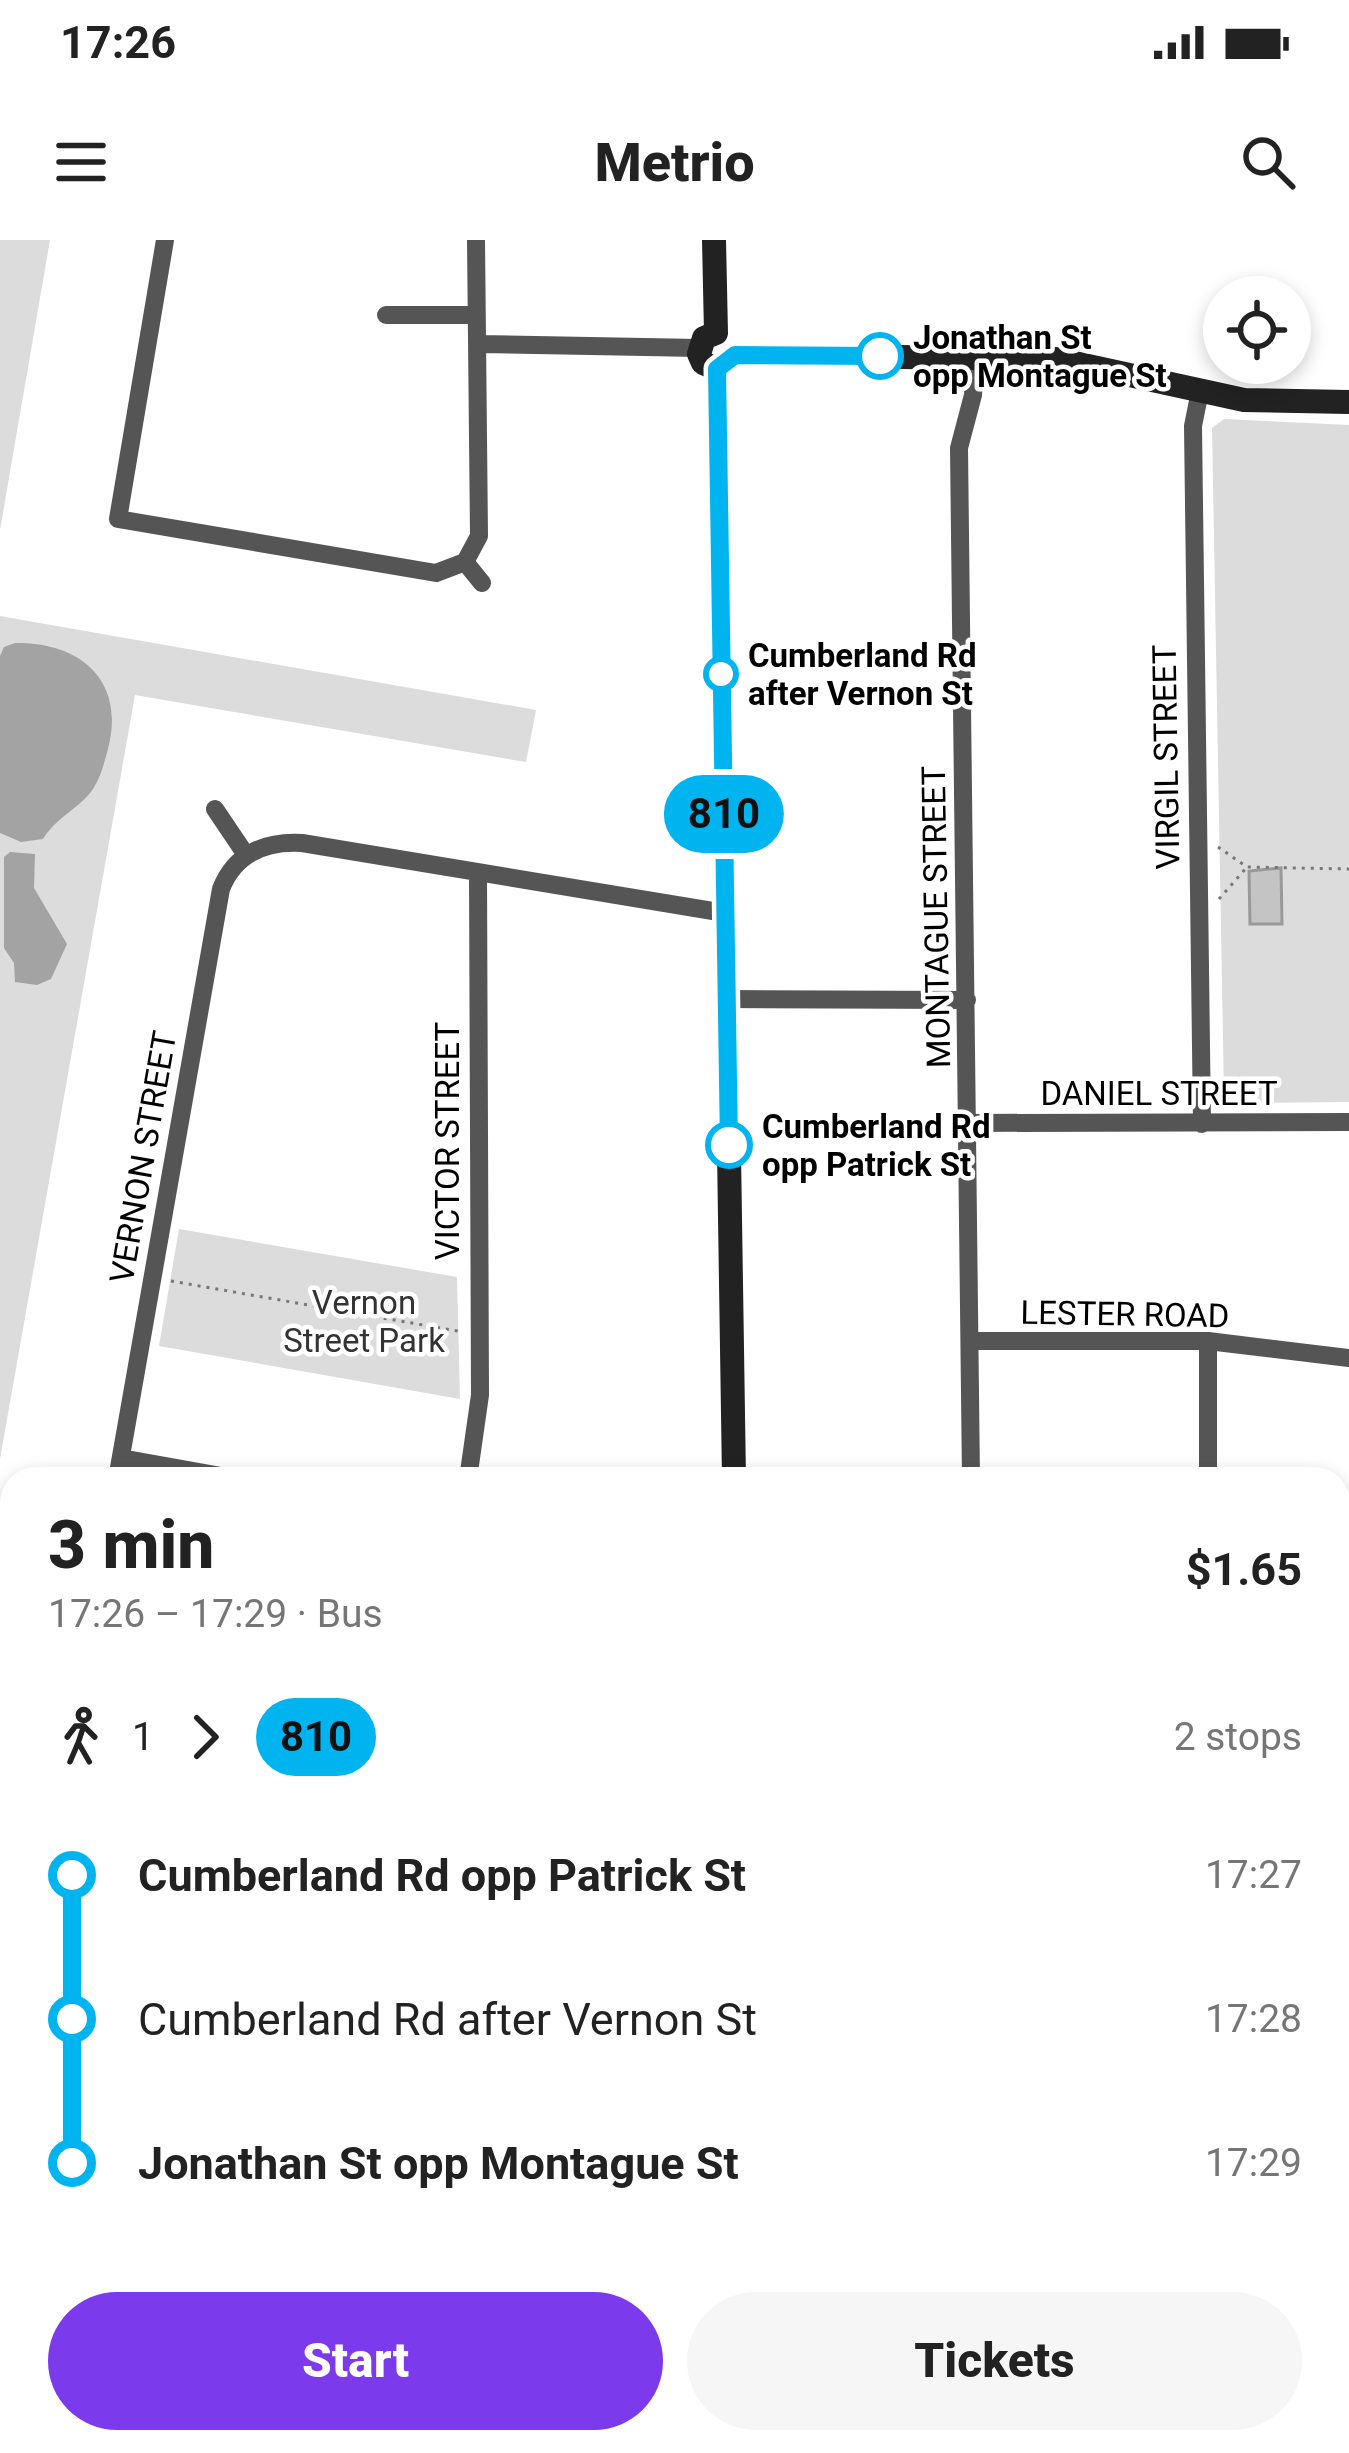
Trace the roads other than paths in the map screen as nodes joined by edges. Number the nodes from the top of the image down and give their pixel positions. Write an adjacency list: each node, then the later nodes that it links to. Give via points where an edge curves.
1 (165, 240): 12 (street, via 118,520 427,572)
2 (476, 240): 5 (street)
3 (715, 240): 6 (street)
4 (386, 315): 5 (street)
5 (476, 315): 7 (street)
6 (707, 341): 7 (street); 9 (street, via 730,339)
7 (477, 344): 12 (street, via 480,527)
8 (975, 356): 9 (street); 10 (street, via 1081,362); 19 (street, MONTAGUE STREET, via 959,448)
9 (726, 362): 17 (street)
10 (1200, 391): 11 (street, via 1262,402); 22 (street, VIRGIL STREET, via 1193,427)
11 (1349, 402)
12 (465, 562): 13 (street)
13 (482, 583)
14 (215, 809): 15 (street)
15 (246, 855): 16 (street, via 273,843 302,843); 26 (street, VERNON STREET, via 220,889)
16 (478, 873): 17 (street); 29 (street, VICTOR STREET, via 480,1405)
17 (725, 914): 18 (street)
18 (726, 999): 19 (street); 30 (street)
19 (967, 1000): 21 (street, MONTAGUE STREET)
20 (1349, 1122): 22 (street, DANIEL STREET)
21 (970, 1123): 22 (street, DANIEL STREET); 23 (street, MONTAGUE STREET)
22 (1202, 1124)
23 (970, 1341): 24 (street, LESTER ROAD); 31 (street, MONTAGUE STREET)
24 (1208, 1341): 25 (street, LESTER ROAD); 32 (street)
25 (1349, 1358)
26 (121, 1458): 27 (street, VERNON STREET); 28 (street)
27 (119, 1467)
28 (171, 1467)
29 (471, 1467)
30 (734, 1467)
31 (971, 1467)
32 (1208, 1467)

